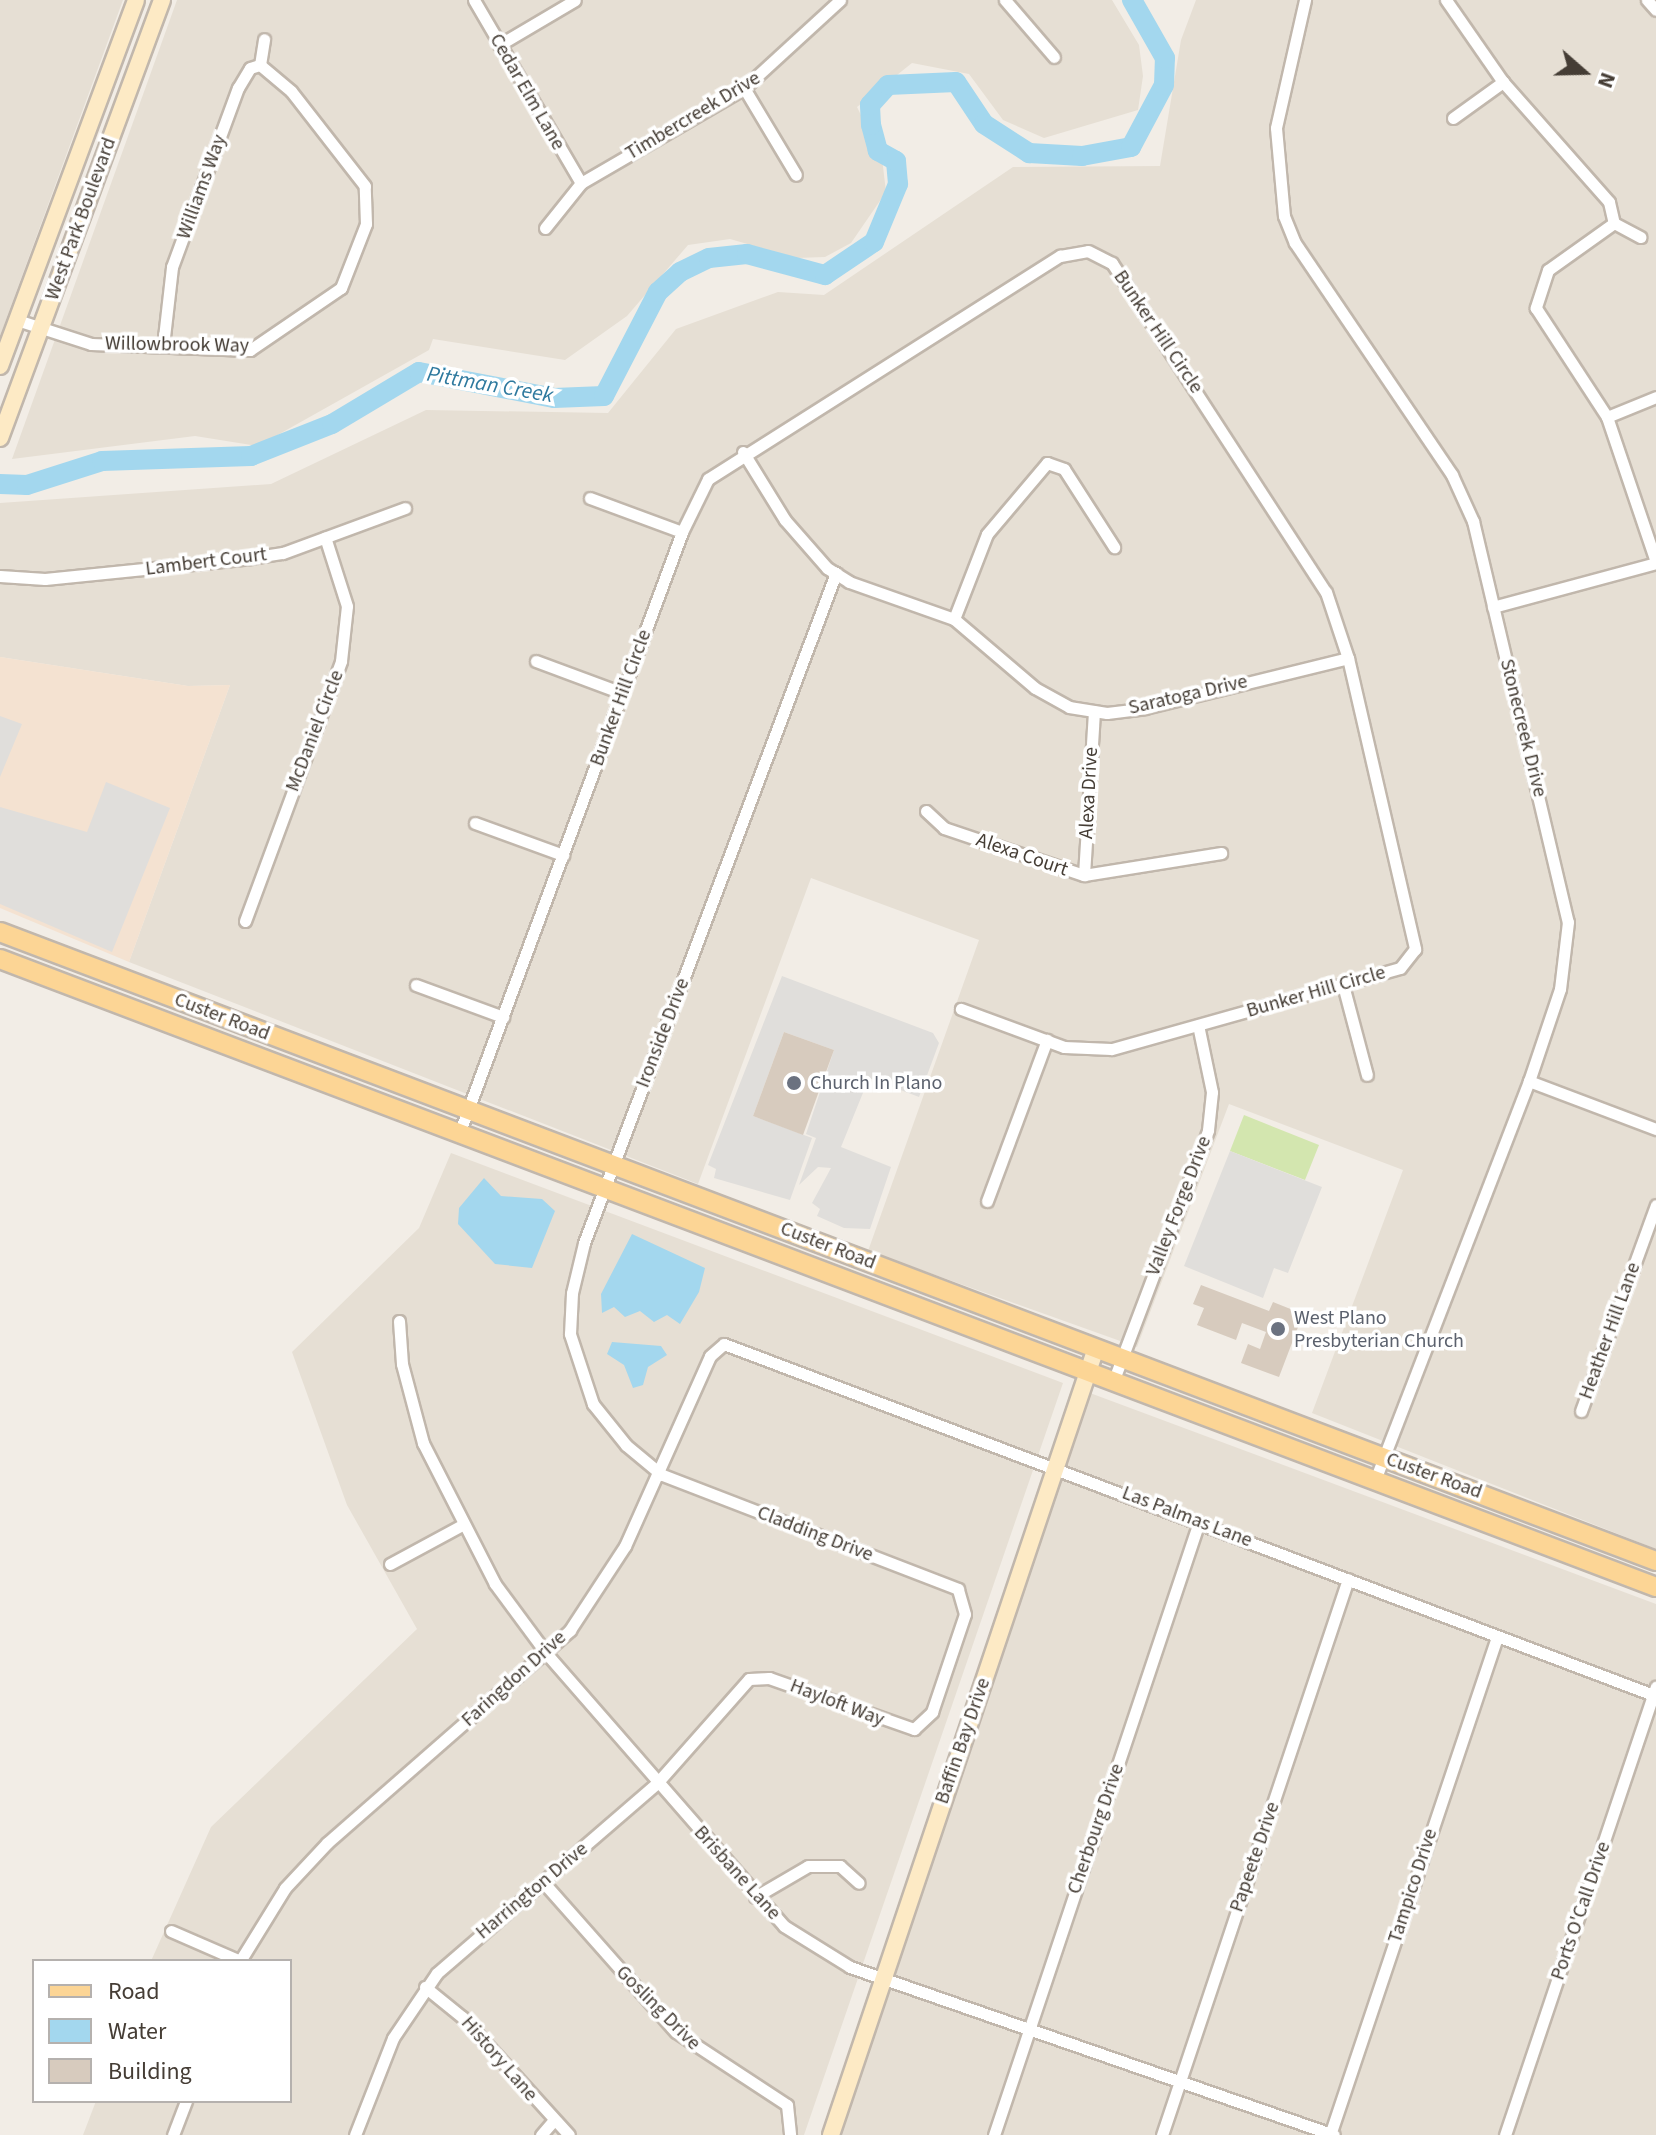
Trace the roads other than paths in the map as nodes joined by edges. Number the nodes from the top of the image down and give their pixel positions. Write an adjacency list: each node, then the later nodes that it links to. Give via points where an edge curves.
1 (136, 0): 23 (main road, West Park Boulevard)
2 (162, 0): 24 (main road, West Park Boulevard)
3 (474, 0): 12 (street, Cedar Elm Lane)
4 (575, 0): 12 (street)
5 (840, 0): 16 (street, Timbercreek Drive)
6 (1005, 0): 13 (street)
7 (1305, 0): 39 (street, Stonecreek Drive, via 1276,128 1284,216 1295,243 1452,475 1473,521)
8 (1446, 0): 15 (street)
9 (1647, 0): 10 (street)
10 (1656, 10)
11 (264, 39): 14 (street)
12 (499, 45): 19 (street, Cedar Elm Lane)
13 (1054, 57)
14 (260, 65): 25 (street, Williams Way, via 250,68 238,88 172,267); 25 (street, Willowbrook Way, via 291,91 365,186 366,224 350,275 265,345 250,350)
15 (1503, 82): 17 (street); 20 (street, via 1609,202)
16 (744, 88): 18 (street); 19 (street, Timbercreek Drive)
17 (1453, 118)
18 (796, 175)
19 (581, 183): 21 (street, Timbercreek Drive)
20 (1614, 223): 22 (street); 28 (street, via 1548,270 1536,294 1536,308)
21 (545, 228)
22 (1640, 237)
23 (17, 320): 24 (street, Willowbrook Way); 26 (main road, West Park Boulevard)
24 (41, 328): 25 (street, Willowbrook Way, via 91,344); 29 (main road, West Park Boulevard)
25 (163, 346)
26 (0, 366)
27 (1656, 397): 28 (street)
28 (1607, 417): 36 (street)
29 (0, 438)
30 (743, 452): 33 (street, Bunker Hill Circle, via 708,479); 37 (street, Saratoga Drive, via 807,550); 41 (street, Bunker Hill Circle, via 1060,256 1088,251 1112,263 1314,568)
31 (590, 498): 33 (street)
32 (405, 508): 34 (street, Lambert Court)
33 (682, 532): 43 (street, Bunker Hill Circle)
34 (325, 537): 38 (street, Lambert Court, via 250,558 45,579); 50 (street, McDaniel Circle, via 347,606 341,661)
35 (1114, 547): 40 (street, via 1064,469 1047,463 987,534)
36 (1656, 562): 39 (street)
37 (836, 573): 40 (street, Saratoga Drive); 64 (street, Ironside Drive)
38 (0, 576)
39 (1493, 607): 60 (street, Stonecreek Drive, via 1567,899 1560,989)
40 (954, 619): 44 (street, Saratoga Drive, via 1035,688)
41 (1348, 658): 44 (street, Saratoga Drive, via 1145,708); 54 (street, Bunker Hill Circle, via 1415,933 1412,959 1400,968)
42 (536, 661): 43 (street)
43 (622, 693): 48 (street, Bunker Hill Circle)
44 (1094, 711): 49 (street, Alexa Drive)
45 (926, 811): 49 (street, Alexa Court, via 944,828)
46 (475, 823): 48 (street)
47 (1221, 853): 49 (street, Alexa Court)
48 (563, 855): 56 (street, Bunker Hill Circle)
49 (1084, 875)
50 (245, 921)
51 (0, 932): 61 (main road, Custer Road)
52 (0, 959): 63 (main road, Custer Road)
53 (416, 985): 56 (street)
54 (1343, 985): 57 (street, Bunker Hill Circle); 59 (street)
55 (961, 1009): 58 (street, Bunker Hill Circle)
56 (503, 1017): 61 (street, Bunker Hill Circle)
57 (1198, 1025): 58 (street, Bunker Hill Circle, via 1111,1049); 71 (street, Valley Forge Drive, via 1212,1092 1208,1130)
58 (1047, 1040): 66 (street)
59 (1367, 1075)
60 (1529, 1081): 62 (street); 75 (street, Stonecreek Drive)
61 (468, 1111): 63 (street, Bunker Hill Circle); 64 (main road, Custer Road)
62 (1656, 1129)
63 (459, 1134): 65 (main road, Custer Road)
64 (613, 1165): 65 (street, Ironside Drive); 70 (main road, Custer Road)
65 (604, 1190): 72 (main road, Custer Road); 77 (street, Ironside Drive, via 575,1269 570,1314 574,1356 609,1426)
66 (987, 1201)
67 (1656, 1205): 74 (street, Heather Hill Lane)
68 (399, 1321): 80 (street, Brisbane Lane, via 419,1431)
69 (718, 1346): 76 (street, Las Palmas Lane, via 738,1346); 77 (street, Faringdon Drive)
70 (1096, 1348): 71 (main road, Custer Road); 72 (main road, Baffin Bay Drive)
71 (1121, 1357): 73 (street, Valley Forge Drive); 75 (main road, Custer Road)
72 (1087, 1372): 73 (main road, Custer Road); 76 (main road, Baffin Bay Drive)
73 (1113, 1382): 78 (main road, Custer Road)
74 (1581, 1411)
75 (1384, 1458): 78 (street, Stonecreek Drive); 81 (main road, Custer Road)
76 (1056, 1466): 79 (street, Las Palmas Lane); 97 (main road, Baffin Bay Drive)
77 (662, 1475): 86 (street, Faringdon Drive, via 603,1585); 89 (street, Cladding Drive, via 965,1596 965,1614 932,1712)
78 (1375, 1481): 84 (main road, Custer Road)
79 (1199, 1522): 83 (street, Las Palmas Lane); 99 (street, Cherbourg Drive)
80 (462, 1525): 82 (street); 86 (street, Brisbane Lane, via 518,1620)
81 (1656, 1561)
82 (390, 1564)
83 (1348, 1579): 85 (street, Las Palmas Lane); 100 (street, Papeete Drive)
84 (1656, 1587)
85 (1497, 1637): 88 (street, Las Palmas Lane); 111 (street, Tampico Drive)
86 (546, 1653): 90 (street, Brisbane Lane); 96 (street, Faringdon Drive, via 327,1843 285,1888)
87 (753, 1678): 89 (street, Hayloft Way, via 769,1678 908,1730); 90 (street, Harrington Drive)
88 (1655, 1693): 112 (street, Ports O'Call Drive)
89 (920, 1726)
90 (657, 1783): 91 (street, Harrington Drive); 93 (street, Brisbane Lane)
91 (544, 1883): 98 (street, Harrington Drive); 107 (street, Gosling Drive, via 676,2032 791,2110)
92 (859, 1883): 93 (street, via 840,1866 808,1866)
93 (755, 1897): 97 (street, Brisbane Lane, via 803,1941)
94 (171, 1931): 95 (street)
95 (235, 1959)
96 (241, 1959)
97 (883, 1978): 99 (street, Brisbane Lane); 108 (main road, Baffin Bay Drive)
98 (425, 1987): 102 (street, History Lane, via 462,2017); 104 (street, Harrington Drive, via 393,2038)
99 (1029, 2029): 100 (street, Brisbane Lane); 109 (street, Cherbourg Drive)
100 (1180, 2080): 110 (street, Papeete Drive); 111 (street, Brisbane Lane)
101 (185, 2103): 103 (street)
102 (553, 2121): 105 (street); 106 (street, History Lane)
103 (173, 2135)
104 (355, 2135)
105 (541, 2135)
106 (569, 2135)
107 (790, 2135)
108 (831, 2135)
109 (994, 2135)
110 (1162, 2135)
111 (1332, 2135)
112 (1505, 2135)

